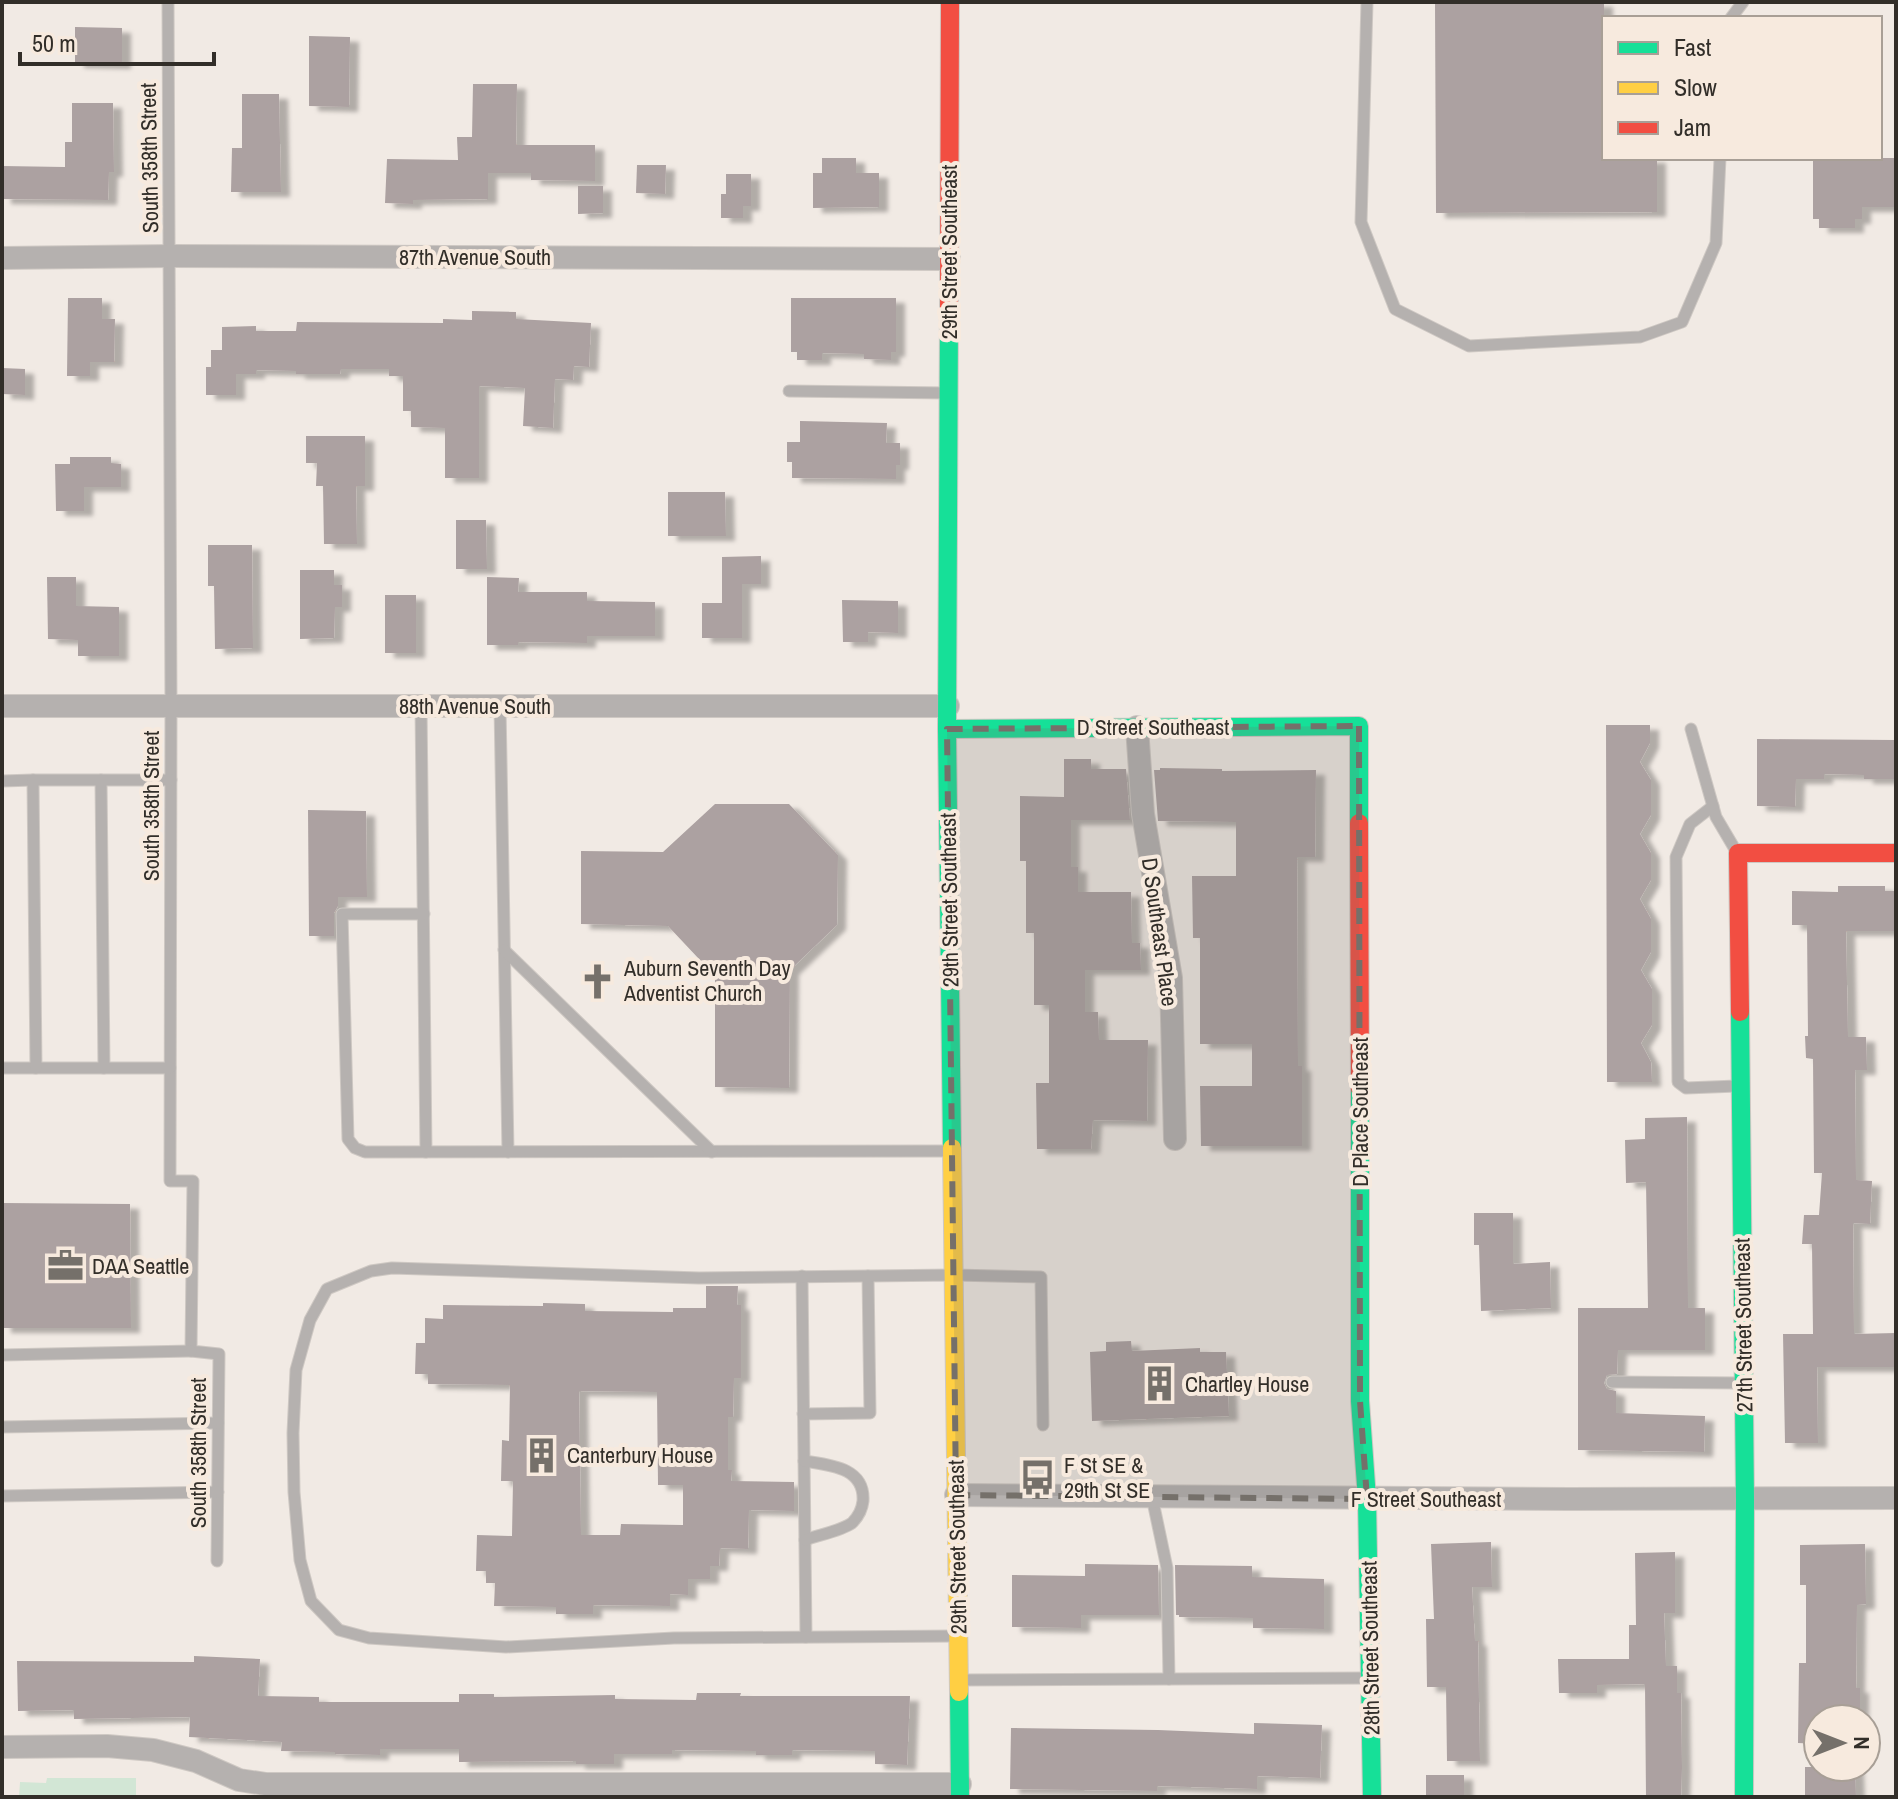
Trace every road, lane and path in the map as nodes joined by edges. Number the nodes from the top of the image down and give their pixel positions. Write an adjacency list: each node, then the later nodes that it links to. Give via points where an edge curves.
1 (168, 2): 5 (lane, South 358th Street)
2 (950, 2): 7 (street, 29th Street Southeast)
3 (1367, 2): 4 (lane, via 1361,222 1395,309 1469,346 1640,337 1682,322 1716,243)
4 (1720, 160)
5 (170, 256): 6 (street, 87th Avenue South); 7 (street, 87th Avenue South); 10 (lane, South 358th Street)
6 (2, 258)
7 (949, 259): 9 (street, 29th Street Southeast)
8 (789, 391): 9 (lane)
9 (948, 393): 14 (street, 29th Street Southeast)
10 (171, 705): 11 (street, 88th Avenue South); 12 (street, 88th Avenue South); 20 (lane, South 358th Street)
11 (2, 706)
12 (421, 706): 13 (street, 88th Avenue South); 25 (lane)
13 (500, 706): 14 (street, 88th Avenue South); 26 (lane)
14 (947, 717): 16 (street, D Street Southeast); 33 (street, 29th Street Southeast)
15 (1359, 726): 16 (street, D Street Southeast); 54 (street, D Place Southeast, via 1360,1401)
16 (1137, 727): 32 (street, D Southeast Place, via 1143,814 1171,978)
17 (1691, 729): 22 (lane)
18 (33, 780): 19 (lane); 21 (lane); 28 (lane)
19 (101, 780): 20 (lane); 29 (lane)
20 (171, 780): 30 (lane, South 358th Street)
21 (2, 781)
22 (1713, 806): 23 (lane); 31 (lane, via 1690,824 1676,857 1678,1082 1686,1088)
23 (1738, 853): 24 (street); 31 (street, 27th Street Southeast)
24 (1896, 853)
25 (424, 914): 34 (lane); 34 (lane, via 342,914 348,1139 365,1152)
26 (504, 950): 35 (lane); 36 (lane)
27 (2, 1068): 28 (lane)
28 (36, 1068): 29 (lane)
29 (104, 1068): 30 (lane)
30 (170, 1068): 40 (lane, South 358th Street, via 170,1181 193,1181)
31 (1741, 1086): 43 (street, 27th Street Southeast)
32 (1175, 1139)
33 (952, 1151): 36 (lane); 37 (street, 29th Street Southeast)
34 (426, 1152): 35 (lane)
35 (508, 1152): 36 (lane)
36 (712, 1152)
37 (954, 1275): 39 (lane); 46 (lane, via 1041,1277); 50 (street, 29th Street Southeast)
38 (802, 1276): 39 (lane); 44 (lane); 59 (lane, via 371,1271 327,1289 310,1320 296,1370 293,1433 300,1560 311,1601 339,1630 369,1638 506,1647)
39 (868, 1276): 44 (lane, via 870,1413)
40 (191, 1351): 41 (lane); 45 (lane, South 358th Street, via 219,1354)
41 (2, 1355)
42 (1612, 1382): 43 (lane)
43 (1744, 1383): 55 (street, 27th Street Southeast)
44 (803, 1414): 48 (lane)
45 (218, 1423): 47 (lane); 49 (lane, South 358th Street)
46 (1043, 1425)
47 (2, 1427)
48 (804, 1461): 56 (lane); 56 (lane, via 851,1472 863,1500 851,1523)
49 (218, 1492): 51 (lane); 57 (lane, South 358th Street)
50 (956, 1495): 52 (street, F Street Southeast); 58 (street, 29th Street Southeast)
51 (2, 1496)
52 (1152, 1497): 54 (street, F Street Southeast); 61 (lane, via 1167,1568)
53 (1896, 1498): 55 (street, F Street Southeast)
54 (1367, 1499): 55 (street, F Street Southeast); 60 (street, 28th Street Southeast)
55 (1745, 1500): 67 (street, 27th Street Southeast)
56 (805, 1540): 59 (lane)
57 (217, 1561)
58 (958, 1636): 59 (lane); 62 (street, 29th Street Southeast)
59 (806, 1637)
60 (1370, 1678): 61 (lane); 66 (street, 28th Street Southeast)
61 (1169, 1679): 62 (lane)
62 (959, 1680): 64 (street, 29th Street Southeast)
63 (2, 1747): 65 (street, via 153,1750 266,1784)
64 (960, 1790): 65 (street)
65 (535, 1791)
66 (1372, 1797)
67 (1744, 1797)

